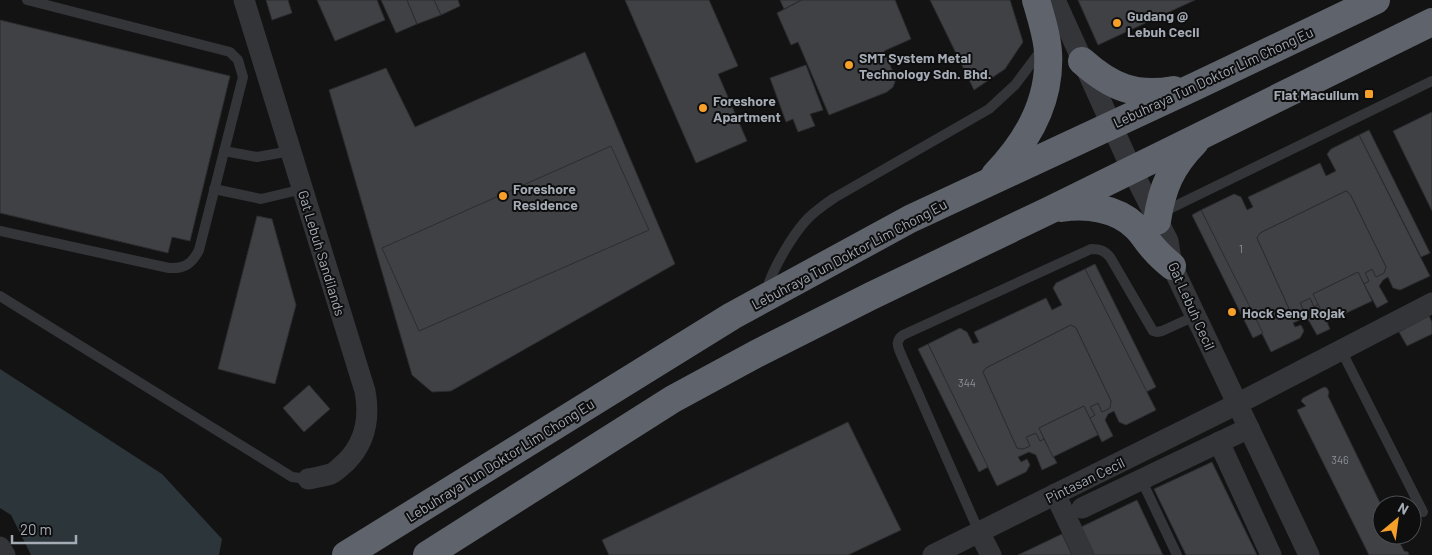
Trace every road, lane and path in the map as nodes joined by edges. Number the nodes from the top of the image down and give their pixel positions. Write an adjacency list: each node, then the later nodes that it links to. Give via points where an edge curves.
1 (27, 0): 13 (lane, via 230,52 238,60 243,77)
2 (244, 0): 14 (street, Gat Lebuh Sandilands)
3 (1036, 0): 7 (highway)
4 (1376, 0): 10 (highway, Lebuhraya Tun Doktor Lim Chong Eu)
5 (1059, 8): 7 (lane); 8 (street, Gat Lebuh Cecil)
6 (1432, 22): 12 (highway)
7 (1046, 43): 16 (highway, via 1046,84 1037,114 1017,150); 24 (lane, via 1016,85 990,108 813,212 771,275)
8 (1082, 61): 10 (highway, via 1105,80 1132,90 1157,93); 11 (street, Gat Lebuh Cecil)
9 (1432, 81): 20 (lane)
10 (1196, 86): 11 (highway, Lebuhraya Tun Doktor Lim Chong Eu)
11 (1112, 125): 15 (street, Gat Lebuh Cecil); 16 (highway, Lebuhraya Tun Doktor Lim Chong Eu)
12 (1201, 136): 15 (highway); 20 (highway, via 1175,165 1160,203)
13 (224, 150): 14 (lane, via 257,157); 17 (lane)
14 (291, 151): 18 (street, Gat Lebuh Sandilands)
15 (1132, 170): 19 (highway); 20 (street, Gat Lebuh Cecil)
16 (988, 183): 24 (highway, Lebuhraya Tun Doktor Lim Chong Eu, via 910,218)
17 (214, 189): 18 (lane, via 262,199); 21 (lane, via 199,250 195,259 179,268)
18 (303, 190): 31 (street, Gat Lebuh Sandilands, via 368,408 366,428 353,455 332,473)
19 (1050, 210): 22 (highway, via 1085,206 1117,214 1135,225); 40 (highway, via 871,296 673,399)
20 (1158, 218): 22 (street, Gat Lebuh Cecil, via 1168,240)
21 (0, 231)
22 (1172, 266): 26 (street, Gat Lebuh Cecil)
23 (0, 296): 31 (lane, via 292,477)
24 (764, 299): 39 (highway, Lebuhraya Tun Doktor Lim Chong Eu)
25 (1432, 303): 27 (street, Pintasan Cecil)
26 (1195, 316): 28 (street, Gat Lebuh Cecil); 36 (lane, via 1162,332 1153,331 1110,257 1098,249 1091,249 899,338 900,352)
27 (1341, 350): 28 (street, Pintasan Cecil); 35 (lane)
28 (1238, 404): 29 (street, Gat Lebuh Cecil); 33 (street, Pintasan Cecil)
29 (1249, 428): 30 (street); 46 (street, Gat Lebuh Cecil)
30 (1219, 442): 32 (street); 45 (street)
31 (308, 479)
32 (1142, 479): 34 (street); 44 (lane)
33 (1056, 494): 36 (street, Pintasan Cecil); 43 (street)
34 (1082, 508)
35 (1423, 512)
36 (980, 532): 41 (street, Pintasan Cecil); 42 (street)
37 (0, 547): 38 (street)
38 (5, 555)
39 (346, 555)
40 (427, 555)
41 (932, 555)
42 (991, 555)
43 (1084, 555)
44 (1177, 555)
45 (1271, 555)
46 (1309, 555)

